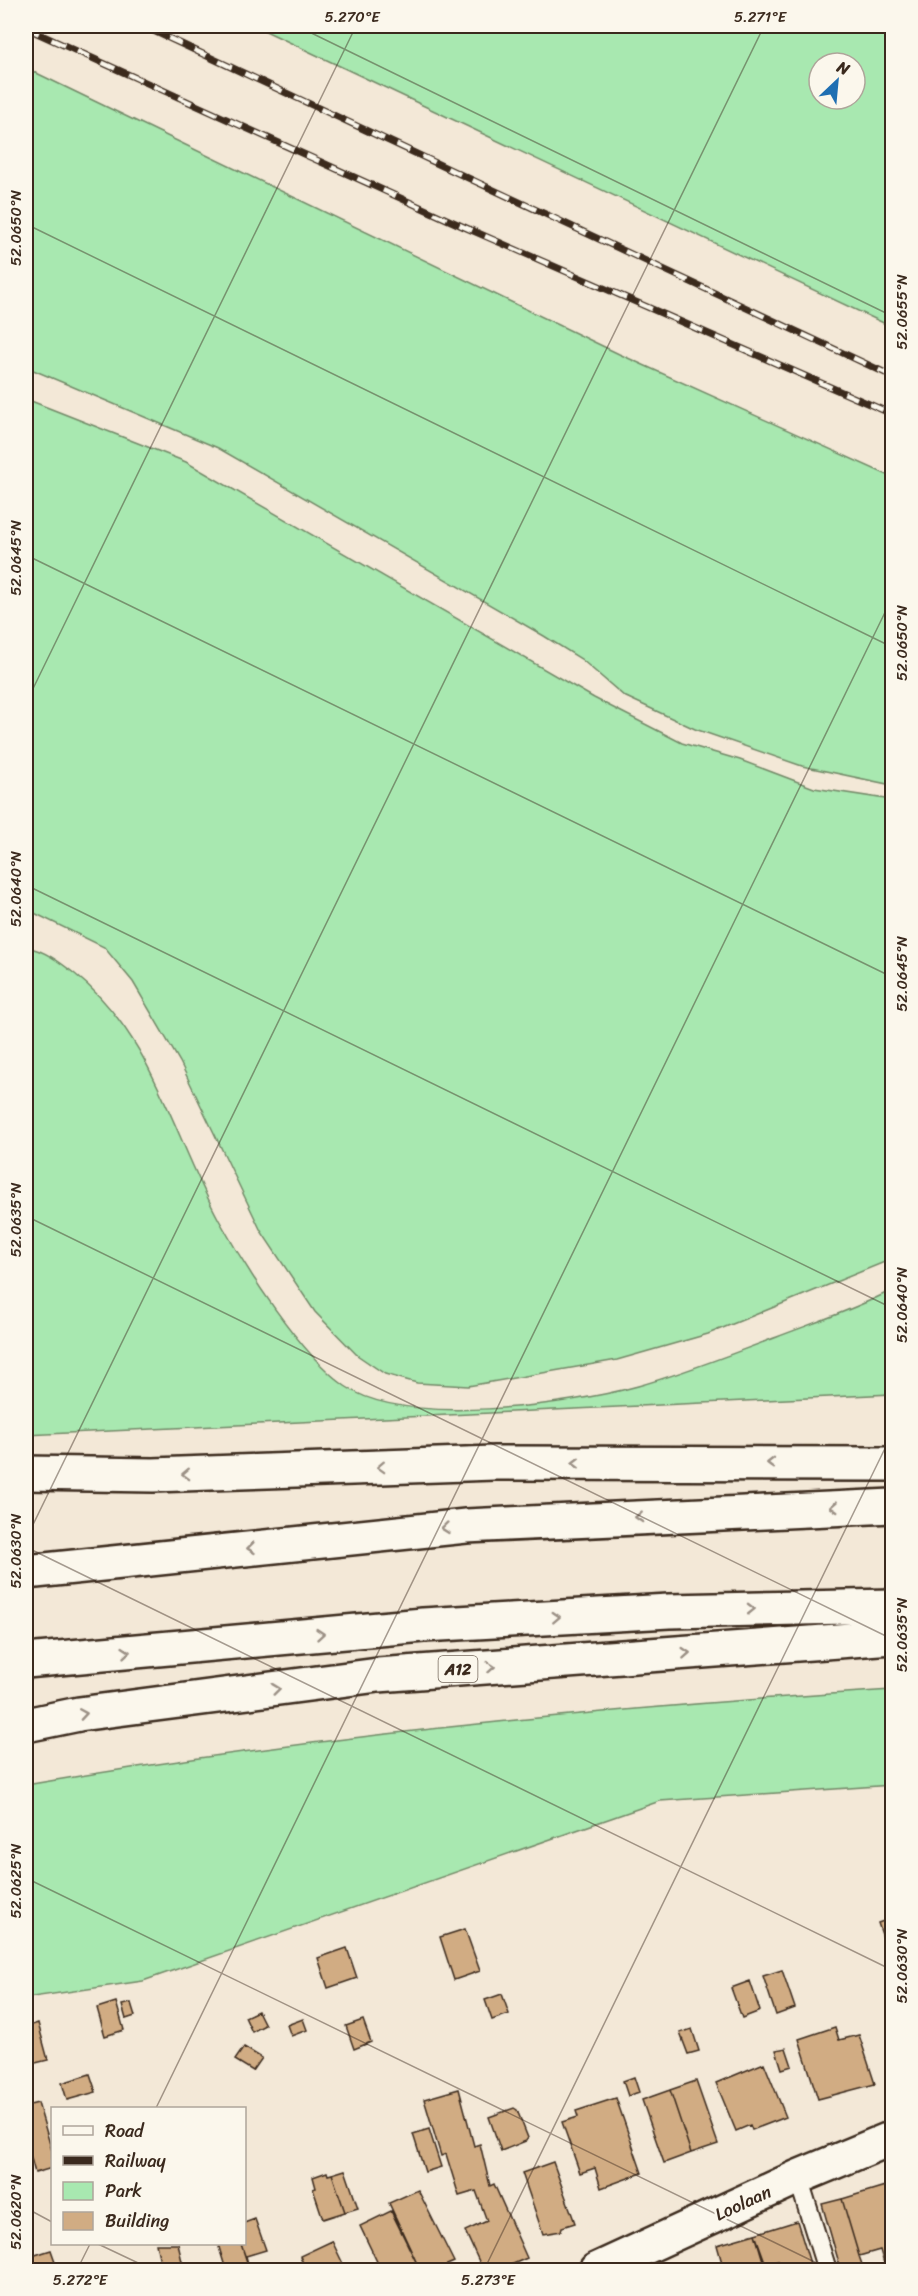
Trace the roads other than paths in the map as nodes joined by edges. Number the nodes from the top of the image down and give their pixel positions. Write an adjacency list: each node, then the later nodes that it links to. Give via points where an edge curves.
1 (892, 1464): 2 (main road, one-way to 2, via 494,1463 153,1475)
2 (26, 1473)
3 (892, 1506): 4 (main road, one-way to 4, via 466,1526)
4 (26, 1572)
5 (892, 1606): 7 (main road, one-way to 5, via 423,1624 669,1611)
6 (892, 1637): 8 (main road, A12, one-way to 6, via 79,1714 378,1675)
7 (26, 1661)
8 (26, 1725)
9 (892, 2138): 10 (main road, Loolaan)
10 (798, 2177): 11 (main road, Loolaan); 12 (lane)
11 (596, 2271)
12 (827, 2271)

